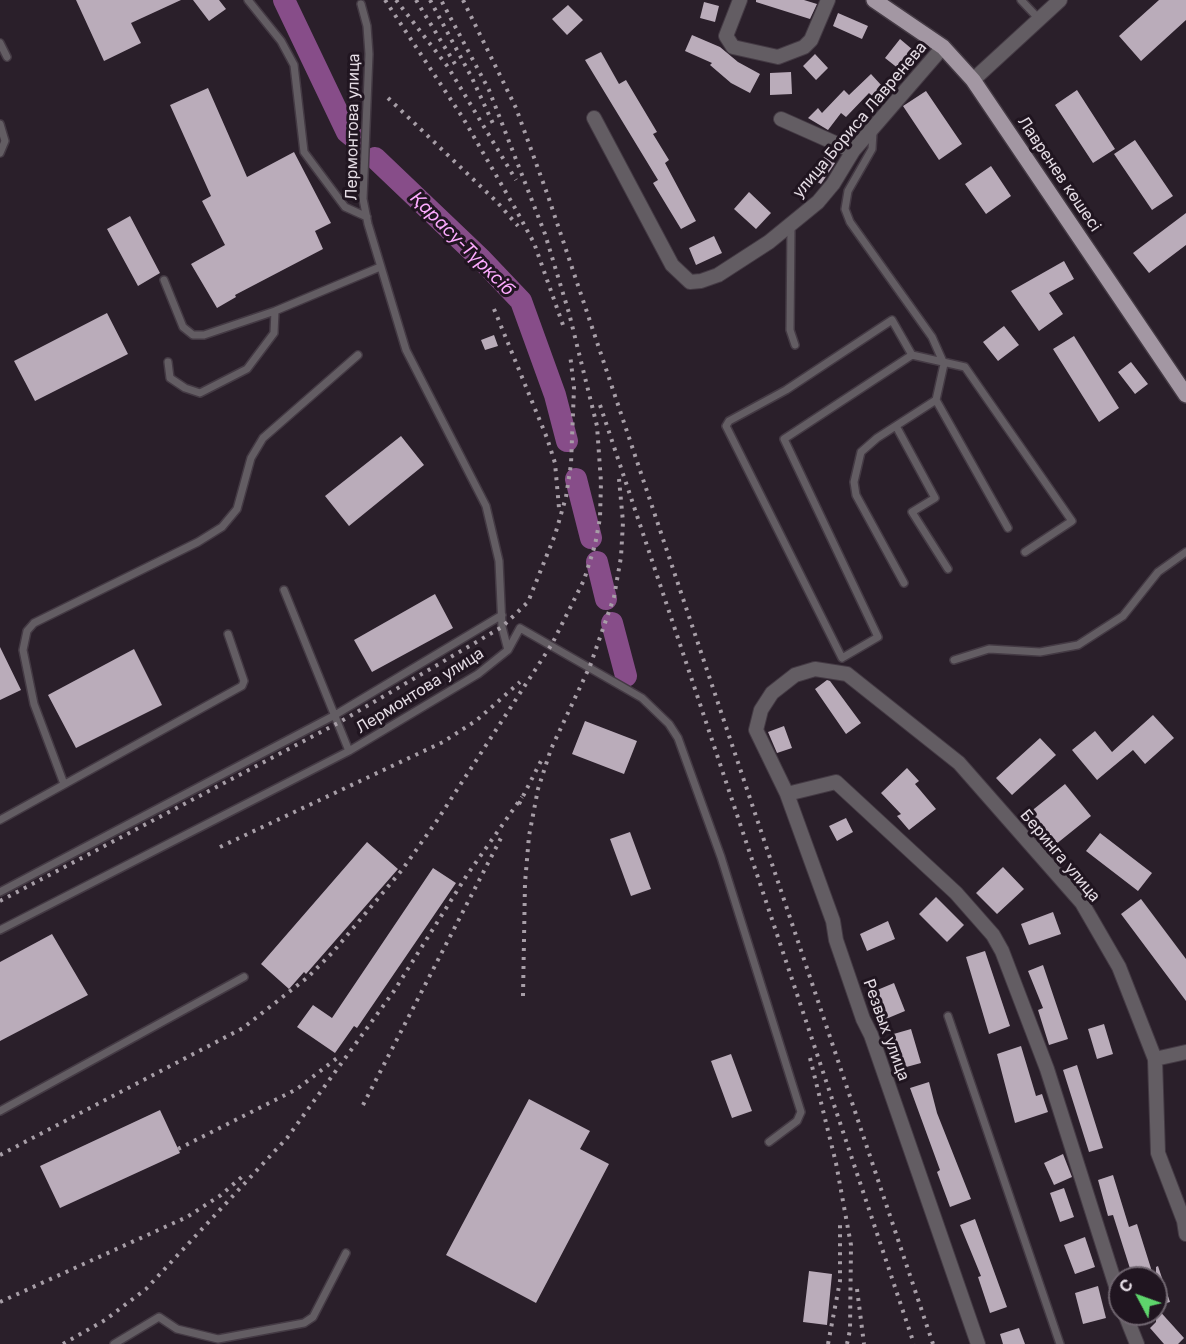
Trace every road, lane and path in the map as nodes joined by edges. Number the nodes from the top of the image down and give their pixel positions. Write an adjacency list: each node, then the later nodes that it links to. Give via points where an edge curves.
1 (248, 0): 19 (lane, via 281,41 294,65 304,152 345,207)
2 (740, 0): 3 (street, via 726,36 733,47 778,57 804,47 811,40)
3 (828, 0)
4 (874, 0): 10 (main road, Лавренев көшесі)
5 (1021, 0): 8 (lane)
6 (1060, 0): 8 (street)
7 (361, 4): 19 (lane, Лермонтова улица, via 369,54 363,199)
8 (1039, 19): 12 (street)
9 (0, 43): 11 (lane)
10 (943, 46): 12 (main road, Лавренев көшесі); 16 (street, улица Бориса Лавренева)
11 (7, 57)
12 (973, 80): 29 (main road, Лавренев көшесі)
13 (594, 118): 20 (street, улица Бориса Лавренева, via 672,265 690,282 718,275)
14 (781, 119): 17 (street)
15 (0, 124): 18 (lane, via 5,141)
16 (873, 127): 17 (street, улица Бориса Лавренева); 28 (lane, via 872,149 848,192 845,209 850,222 932,337)
17 (853, 151): 20 (street, улица Бориса Лавренева, via 818,202)
18 (0, 153)
19 (366, 217): 21 (lane, Лермонтова улица)
20 (791, 224): 24 (lane, via 790,330)
21 (380, 267): 23 (lane); 38 (lane, Лермонтова улица, via 406,350 486,506 499,561)
22 (164, 280): 23 (lane, via 183,327 194,335)
23 (275, 310): 27 (lane, via 274,333 247,369 200,393 170,378)
24 (795, 345)
25 (358, 355): 45 (lane, via 262,438 251,458 237,509 222,527 34,623 27,632 23,650 34,704)
26 (912, 355): 26 (lane, via 892,320 786,390 729,420 726,426 842,658 878,637 784,438); 28 (lane)
27 (168, 362)
28 (944, 364): 30 (lane); 33 (lane, via 965,367 1072,521)
29 (1186, 395)
30 (936, 400): 31 (lane); 32 (lane)
31 (896, 426): 35 (lane, via 935,498 912,512); 36 (lane, via 861,452 854,482 856,495)
32 (1008, 528)
33 (1025, 552)
34 (1186, 552): 41 (lane, via 1158,572 1123,616 1078,645 1040,652 989,649)
35 (948, 569)
36 (904, 584)
37 (284, 590): 42 (lane)
38 (502, 615): 40 (lane, Лермонтова улица); 42 (lane)
39 (228, 634): 45 (lane, via 244,681 242,686)
40 (508, 650): 44 (lane, Лермонтова улица, via 478,674); 55 (lane, via 520,628 536,636 642,698 678,738 715,838 801,1112 797,1121)
41 (954, 660)
42 (334, 715): 44 (lane); 48 (lane)
43 (756, 730): 46 (street, Резвых улица); 53 (street, Беринга улица, via 761,710 772,693 795,675 815,669 848,674 958,762 1082,903 1119,967)
44 (349, 751): 49 (lane, Лермонтова улица)
45 (64, 784): 47 (lane)
46 (787, 794): 58 (street, via 836,782 956,893 993,935 1047,1069); 61 (street, Резвых улица)
47 (0, 820)
48 (0, 892)
49 (0, 930)
50 (244, 977): 54 (lane)
51 (948, 1016): 62 (lane)
52 (1186, 1052): 53 (street)
53 (1155, 1059): 56 (street, Беринга улица, via 1158,1153)
54 (0, 1111)
55 (769, 1142)
56 (1186, 1234)
57 (346, 1253): 60 (lane, via 312,1317 304,1323 218,1339 177,1329 159,1317)
58 (1110, 1266)
59 (1130, 1326): 63 (street)
60 (114, 1344)
61 (978, 1344)
62 (1060, 1344)
63 (1137, 1344)

